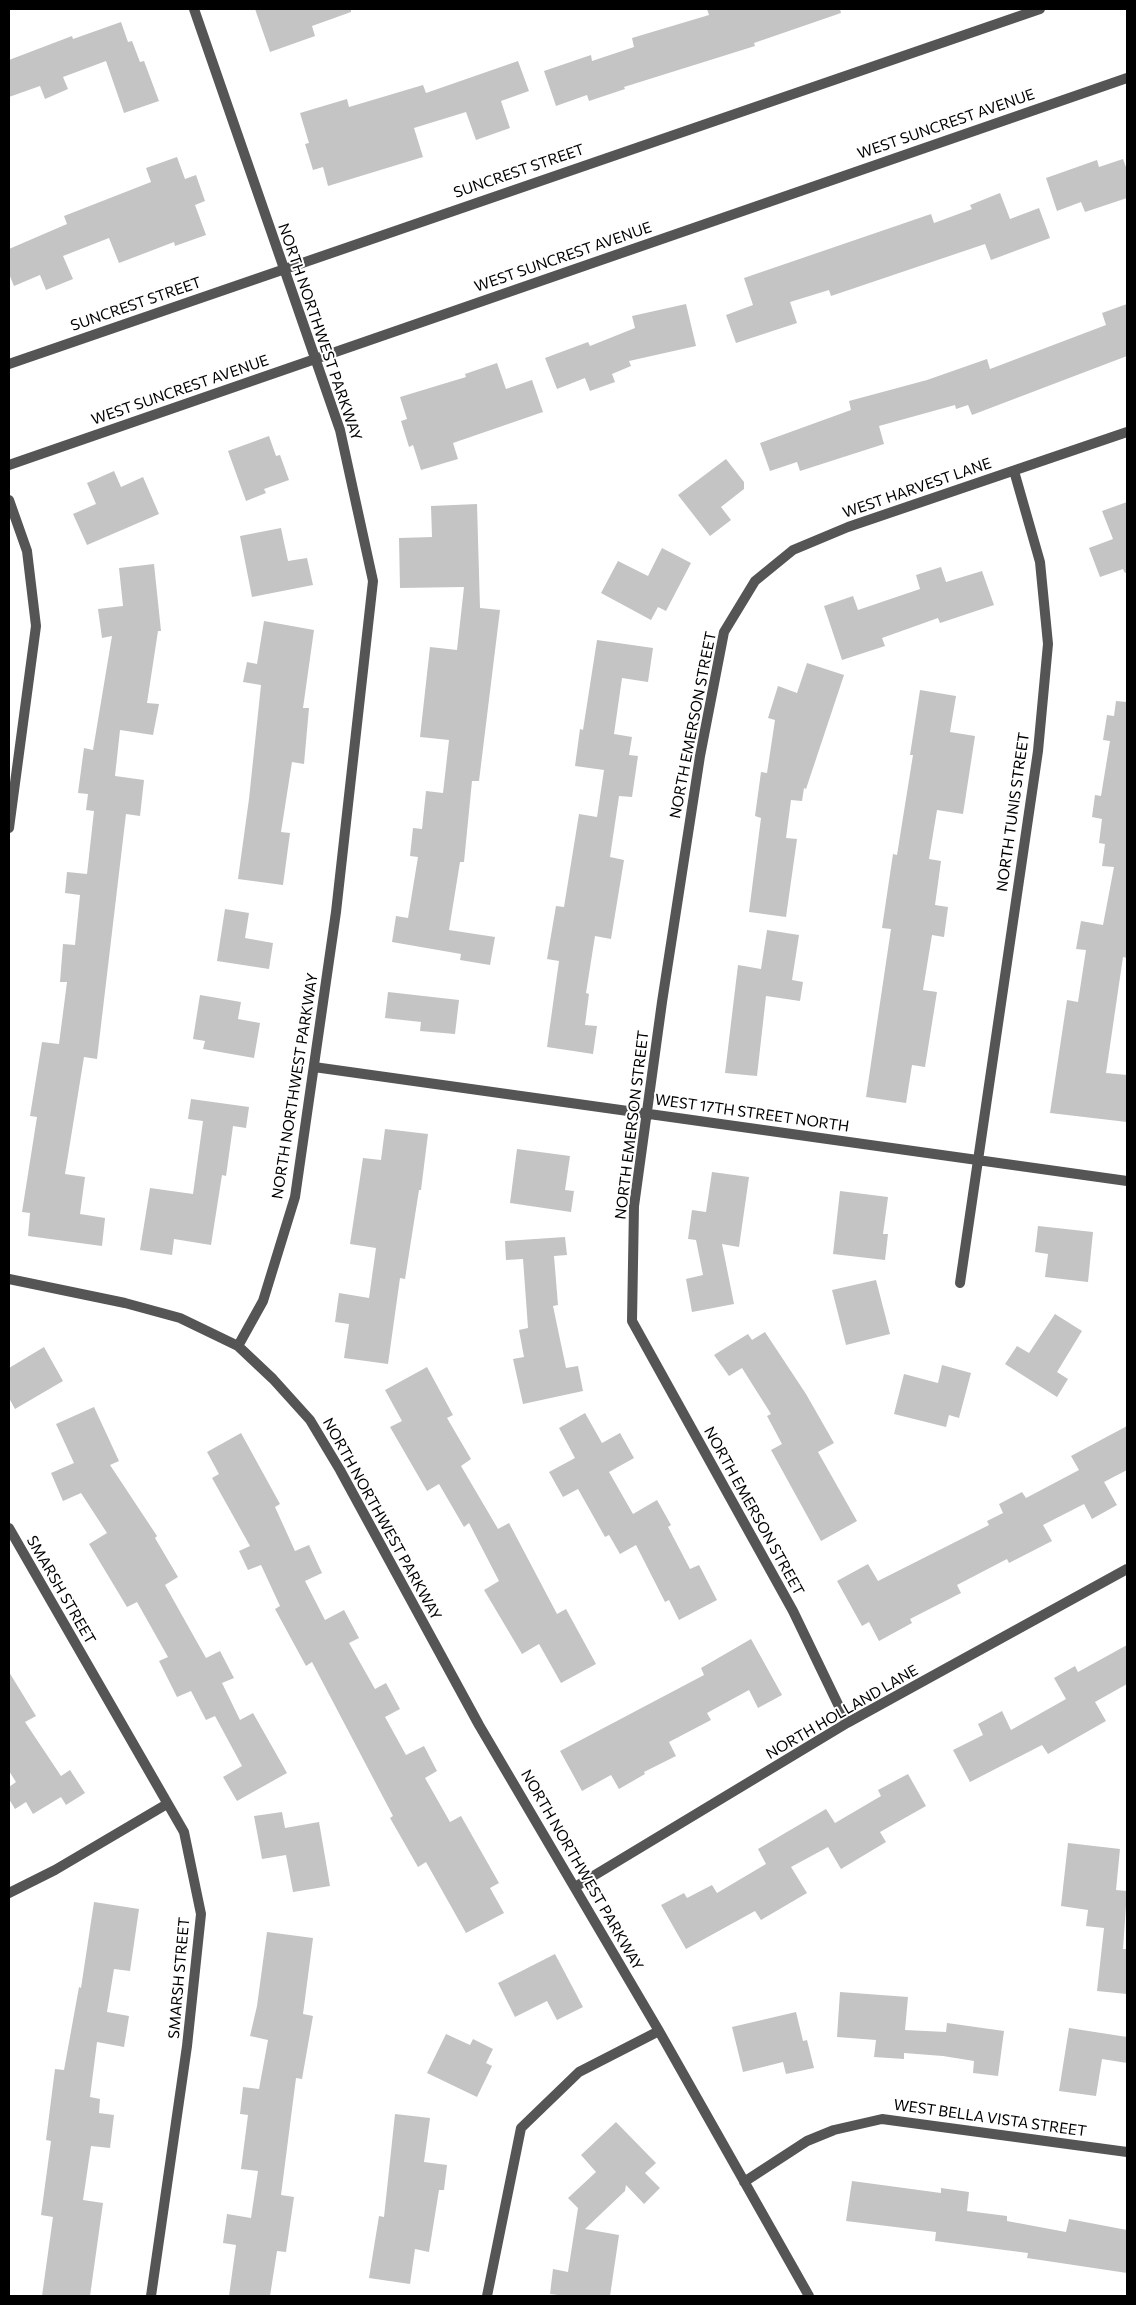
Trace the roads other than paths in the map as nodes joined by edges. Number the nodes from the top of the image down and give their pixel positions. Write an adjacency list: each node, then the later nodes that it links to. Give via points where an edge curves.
1 (194, 9): 4 (street, NORTH NORTHWEST PARKWAY)
2 (1040, 9): 4 (street, SUNCREST STREET)
3 (1127, 78): 5 (street, WEST SUNCREST AVENUE)
4 (283, 269): 5 (street, NORTH NORTHWEST PARKWAY); 6 (street, SUNCREST STREET)
5 (316, 359): 8 (street, WEST SUNCREST AVENUE); 13 (street, NORTH NORTHWEST PARKWAY, via 340,430 373,582 336,912)
6 (9, 364)
7 (1127, 432): 9 (street, WEST HARVEST LANE)
8 (9, 465)
9 (1014, 471): 11 (street, WEST HARVEST LANE, via 848,527 793,550 755,581); 15 (street, NORTH TUNIS STREET, via 1040,562 1048,644 1038,751)
10 (9, 500): 12 (street, via 27,551 36,626)
11 (738, 606): 14 (street, NORTH EMERSON STREET, via 724,632 700,756)
12 (9, 828)
13 (314, 1067): 14 (street, WEST 17TH STREET NORTH); 19 (street, NORTH NORTHWEST PARKWAY, via 295,1197 263,1301)
14 (647, 1114): 15 (street, WEST 17TH STREET NORTH); 22 (street, NORTH EMERSON STREET, via 634,1206 632,1321 792,1611)
15 (978, 1160): 16 (street, WEST 17TH STREET NORTH); 18 (street, NORTH TUNIS STREET)
16 (1127, 1181)
17 (9, 1279): 19 (street, via 180,1318)
18 (960, 1283)
19 (238, 1346): 24 (street, NORTH NORTHWEST PARKWAY, via 310,1420 479,1725)
20 (9, 1528): 23 (street, SMARSH STREET)
21 (1127, 1569): 22 (street, NORTH HOLLAND LANE)
22 (847, 1723): 24 (street, NORTH HOLLAND LANE)
23 (167, 1804): 25 (street, via 55,1870); 29 (street, SMARSH STREET, via 184,1832 201,1914 187,2046)
24 (575, 1887): 26 (street, NORTH NORTHWEST PARKWAY)
25 (9, 1893)
26 (660, 2031): 28 (street, NORTH NORTHWEST PARKWAY); 30 (street, via 579,2072 521,2128)
27 (1127, 2152): 28 (street, WEST BELLA VISTA STREET, via 882,2119 834,2130 807,2141)
28 (744, 2182): 31 (street, NORTH NORTHWEST PARKWAY)
29 (151, 2296)
30 (487, 2296)
31 (809, 2296)

